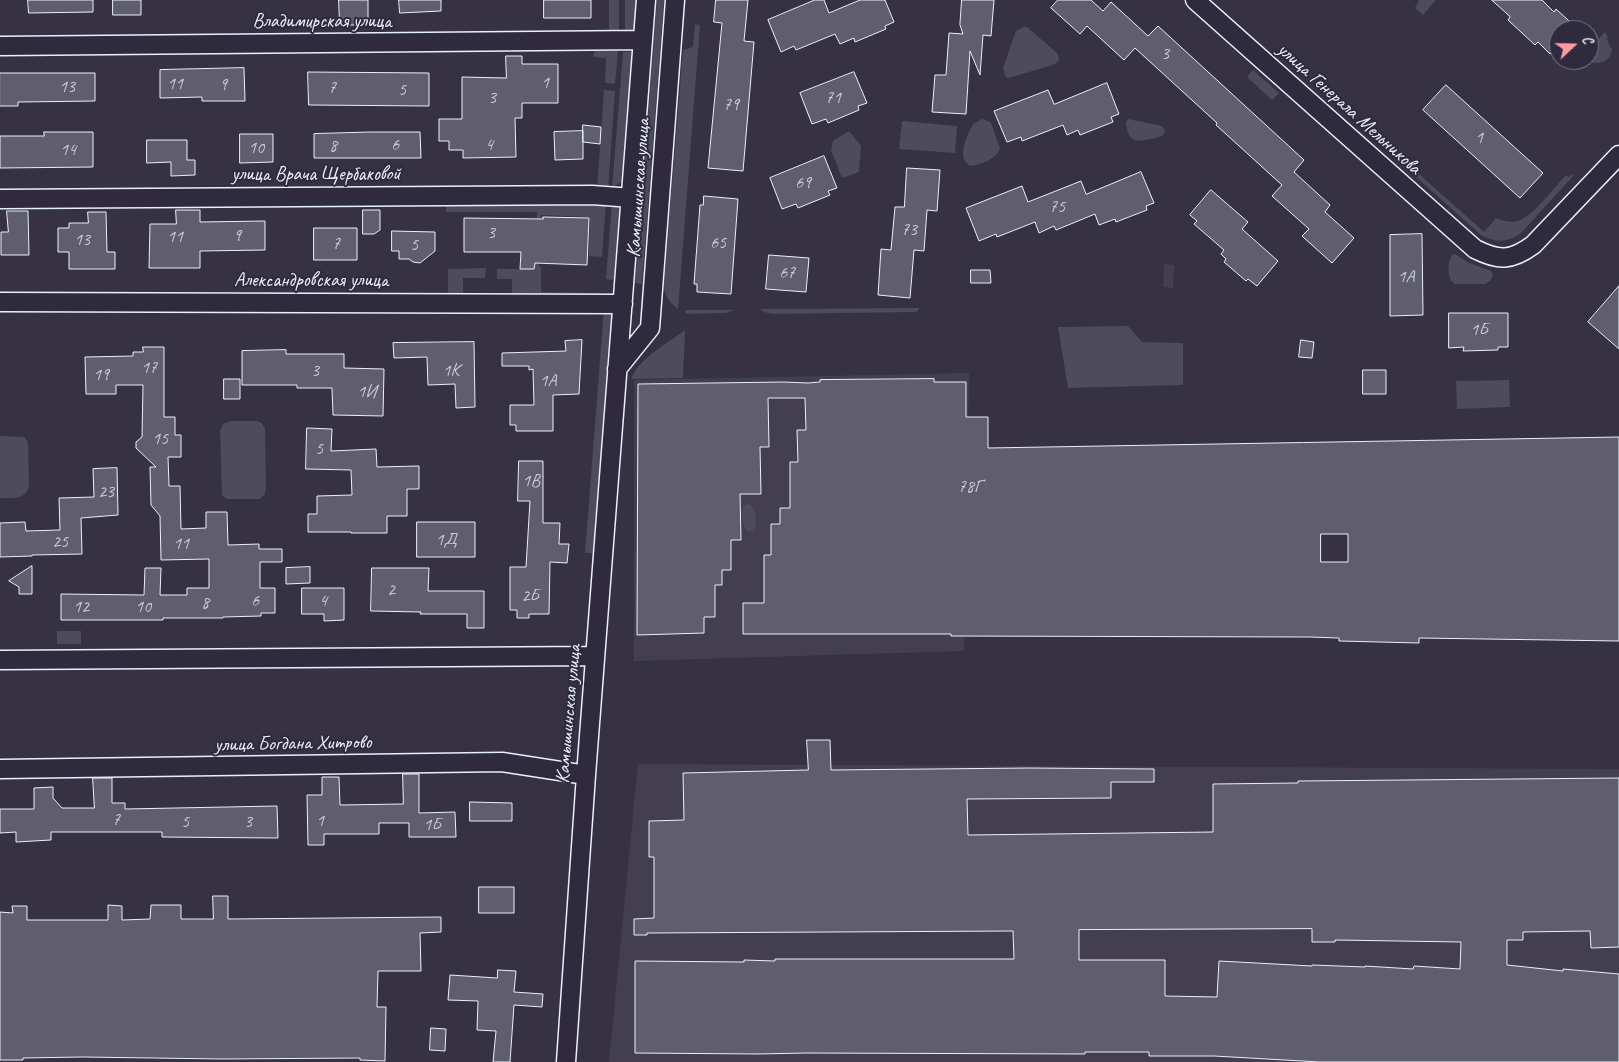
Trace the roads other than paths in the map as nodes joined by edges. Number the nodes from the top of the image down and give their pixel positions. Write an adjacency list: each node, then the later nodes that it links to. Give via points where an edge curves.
1 (646, 0): 4 (street, Камышинская улица)
2 (675, 0): 11 (street, Камышинская улица, via 650,328)
3 (1195, 0): 6 (street, улица Генерала Мельникова, via 1475,249 1489,256 1520,255)
4 (644, 40): 5 (street, Владимирская улица); 7 (street, Камышинская улица)
5 (0, 46)
6 (1619, 156)
7 (632, 198): 8 (street, улица Врача Щербаковой, via 592,195); 10 (street, Камышинская улица)
8 (0, 199)
9 (0, 302): 10 (street, Александровская улица)
10 (623, 304): 11 (street, Камышинская улица)
11 (617, 369): 12 (street, Камышинская улица)
12 (595, 656): 13 (street); 15 (street, Камышинская улица)
13 (0, 660)
14 (0, 769): 15 (street, улица Богдана Хитрово, via 502,762)
15 (586, 775): 16 (street, Камышинская улица)
16 (566, 1062)

